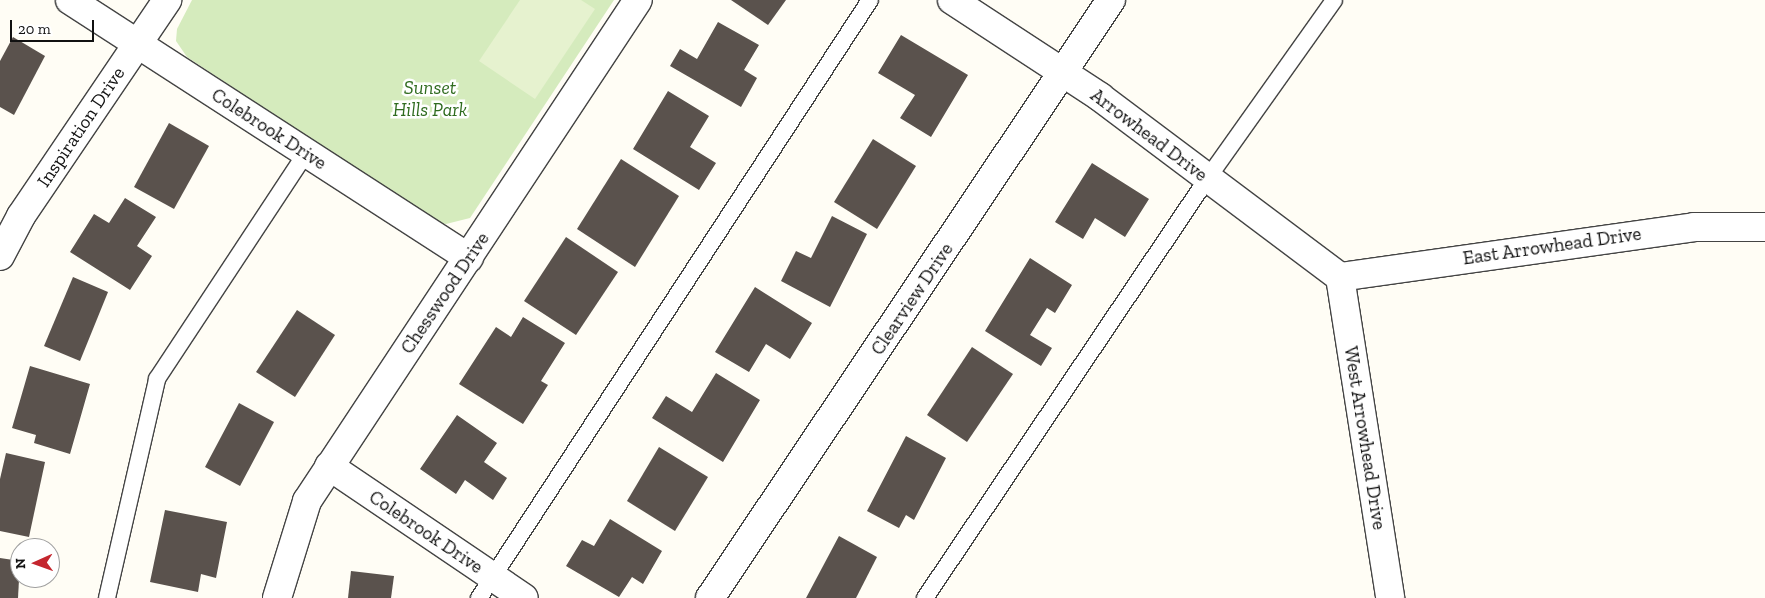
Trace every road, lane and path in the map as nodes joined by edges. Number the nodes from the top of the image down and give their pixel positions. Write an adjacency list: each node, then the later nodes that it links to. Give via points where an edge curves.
1 (70, 0): 8 (street, Colebrook Drive)
2 (167, 0): 8 (street, Inspiration Drive)
3 (638, 0): 14 (street, Chesswood Drive)
4 (870, 0): 17 (lane)
5 (952, 0): 9 (street, Arrowhead Drive)
6 (1111, 0): 9 (street, Clearview Drive)
7 (1334, 0): 11 (lane)
8 (138, 44): 10 (street, Colebrook Drive); 13 (street, Inspiration Drive, via 21,216)
9 (1064, 73): 11 (street, Arrowhead Drive); 21 (street, Clearview Drive)
10 (306, 153): 14 (street, Colebrook Drive); 18 (lane, via 157,379)
11 (1207, 179): 15 (street, Arrowhead Drive); 22 (lane)
12 (1765, 227): 15 (street, East Arrowhead Drive, via 1694,227)
13 (0, 256)
14 (469, 258): 16 (street, Chesswood Drive)
15 (1340, 277): 23 (street, West Arrowhead Drive)
16 (329, 466): 17 (street, Colebrook Drive); 19 (street, Chesswood Drive, via 307,501)
17 (485, 587): 20 (street, Colebrook Drive)
18 (107, 598)
19 (278, 598)
20 (524, 598)
21 (710, 598)
22 (925, 598)
23 (1390, 598)

